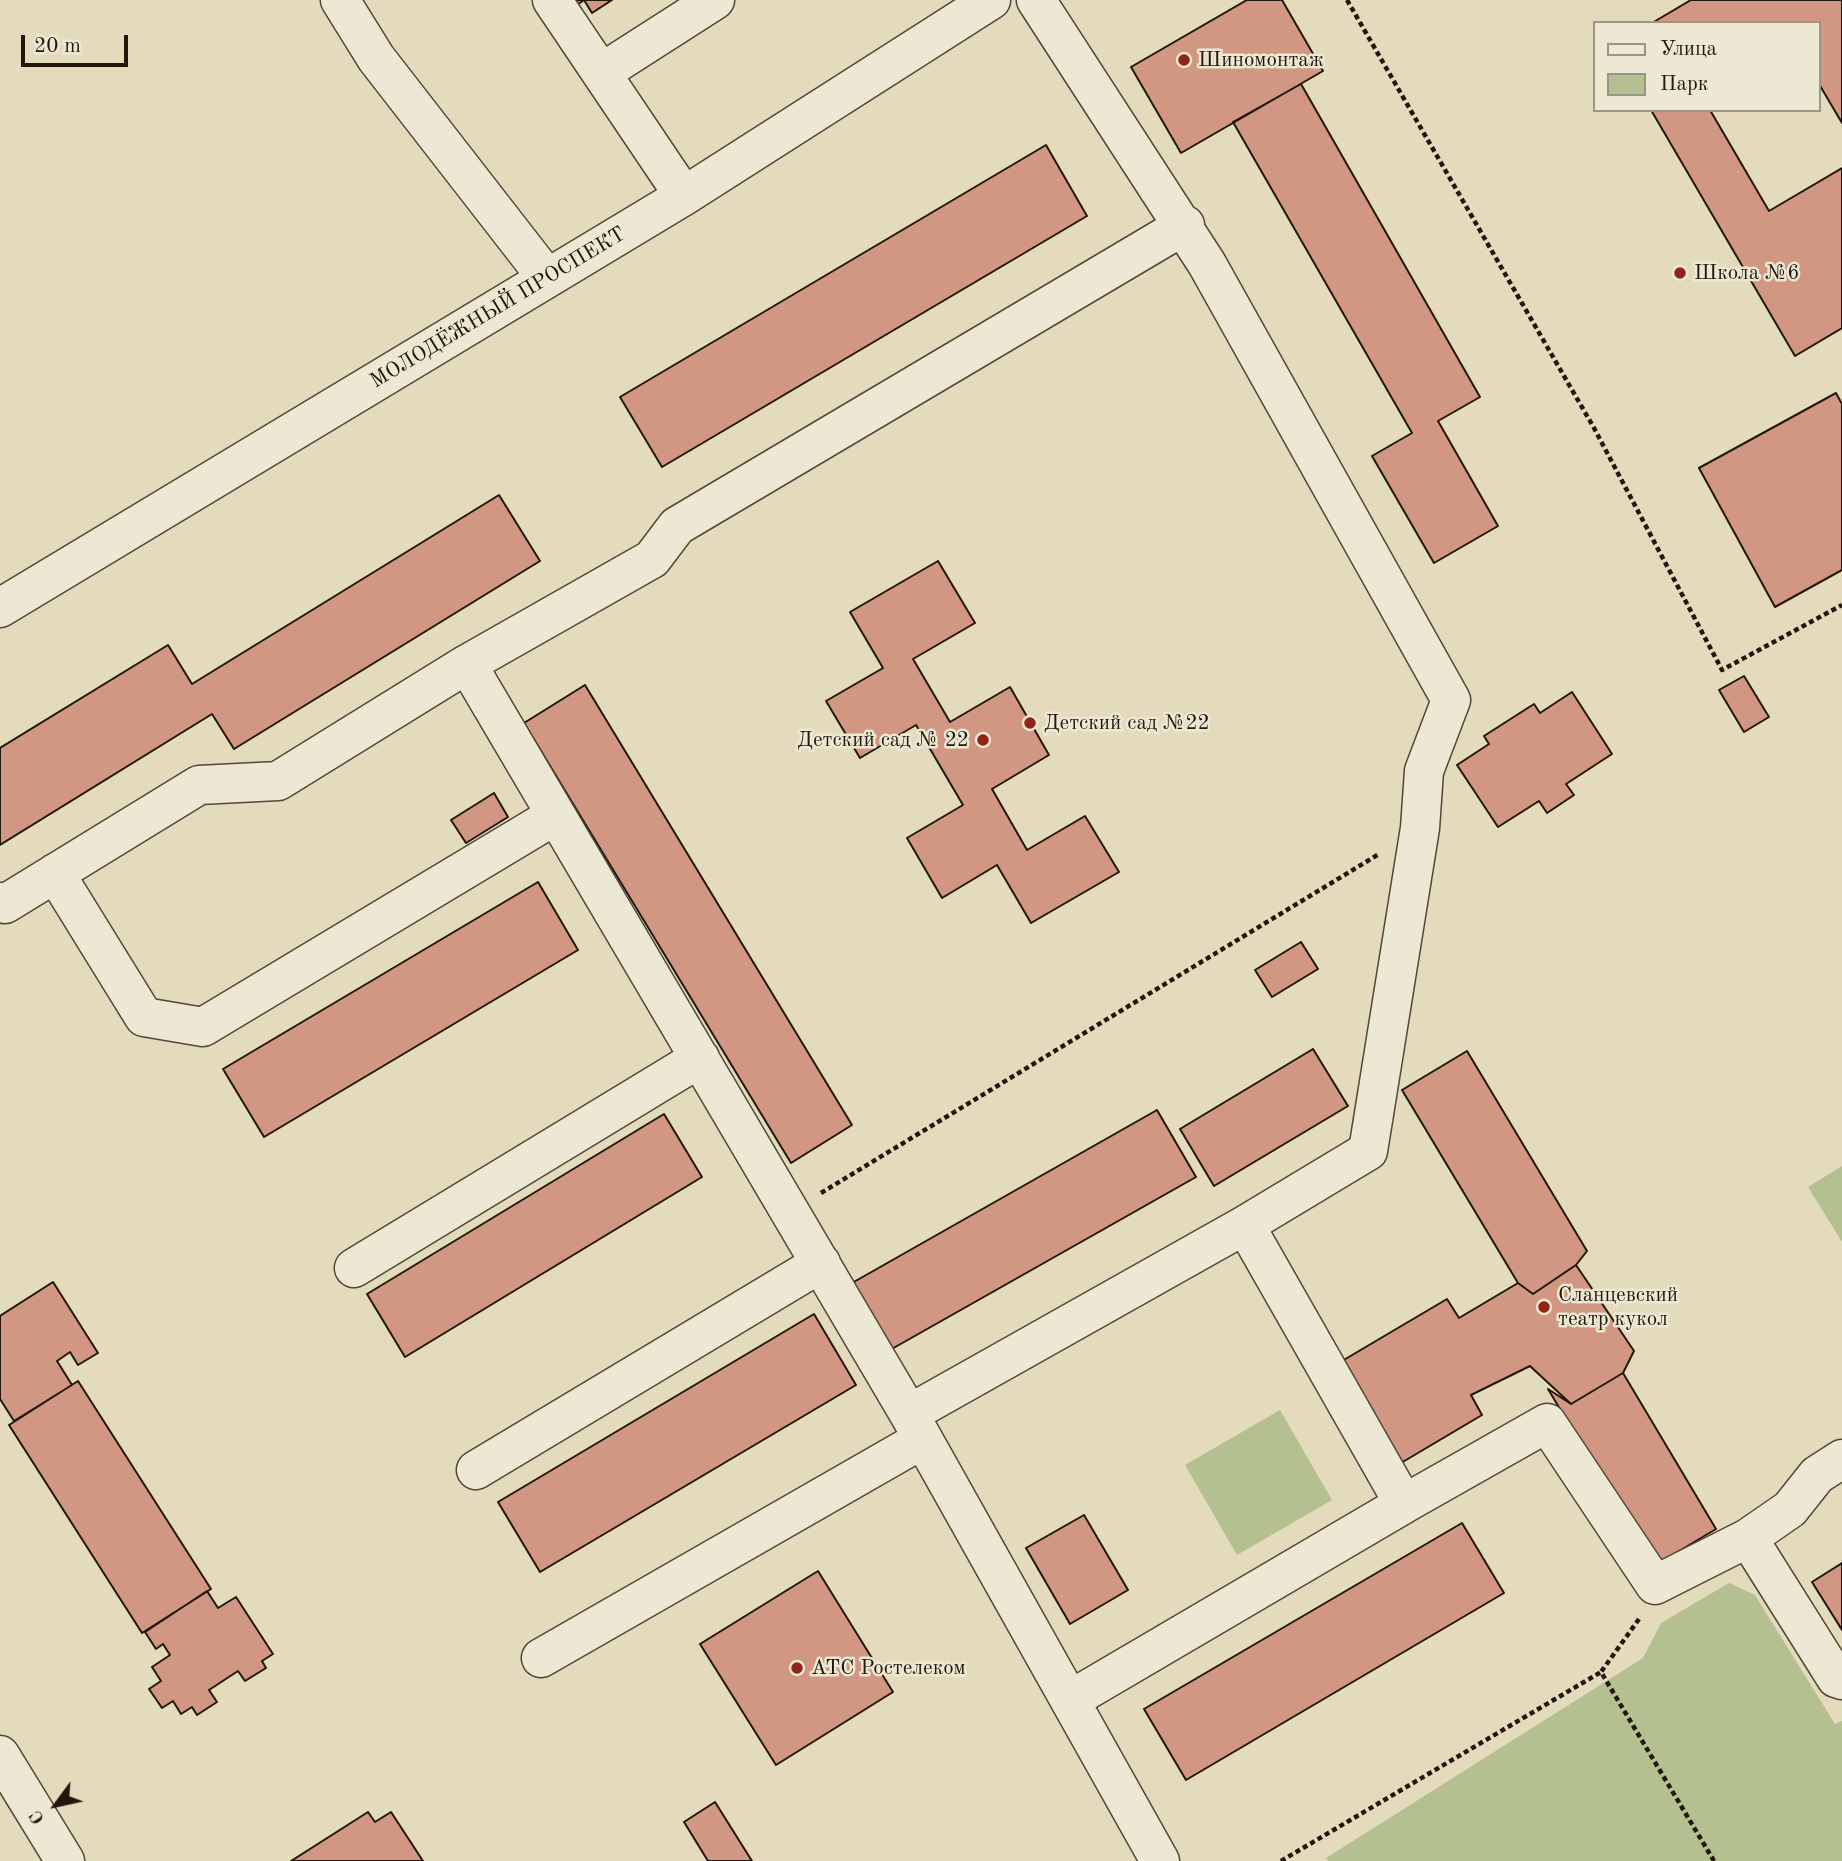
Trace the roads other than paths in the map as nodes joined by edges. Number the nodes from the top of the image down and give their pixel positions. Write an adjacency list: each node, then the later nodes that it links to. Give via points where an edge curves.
1 (340, 0): 9 (street, via 376,58)
2 (552, 0): 6 (street)
3 (715, 0): 6 (street)
4 (991, 0): 7 (street, МОЛОДЁЖНЫЙ ПРОСПЕКТ)
5 (1036, 0): 8 (street)
6 (601, 73): 7 (street)
7 (684, 196): 9 (street, МОЛОДЁЖНЫЙ ПРОСПЕКТ)
8 (1185, 226): 11 (street, via 677,526 652,559); 16 (street, via 1451,699 1424,771 1420,828 1367,1151)
9 (547, 278): 10 (street, МОЛОДЁЖНЫЙ ПРОСПЕКТ)
10 (0, 608)
11 (467, 663): 12 (street); 13 (street, via 278,781 199,785)
12 (556, 815): 13 (street, via 203,1027 144,1017); 15 (street)
13 (55, 873): 14 (street, via 5,904)
14 (0, 902)
15 (700, 1058): 17 (street); 18 (street)
16 (1245, 1226): 19 (street); 22 (street)
17 (821, 1263): 19 (street); 21 (street)
18 (354, 1268)
19 (916, 1426): 24 (street); 26 (street)
20 (1842, 1459): 23 (street, via 1817,1475 1790,1509)
21 (476, 1470)
22 (1404, 1504): 23 (street, via 1547,1423 1655,1585); 26 (street)
23 (1748, 1538): 25 (street, via 1836,1678)
24 (541, 1658)
25 (1842, 1680)
26 (1070, 1700): 29 (street)
27 (0, 1755): 28 (street)
28 (65, 1861)
29 (1160, 1861)

